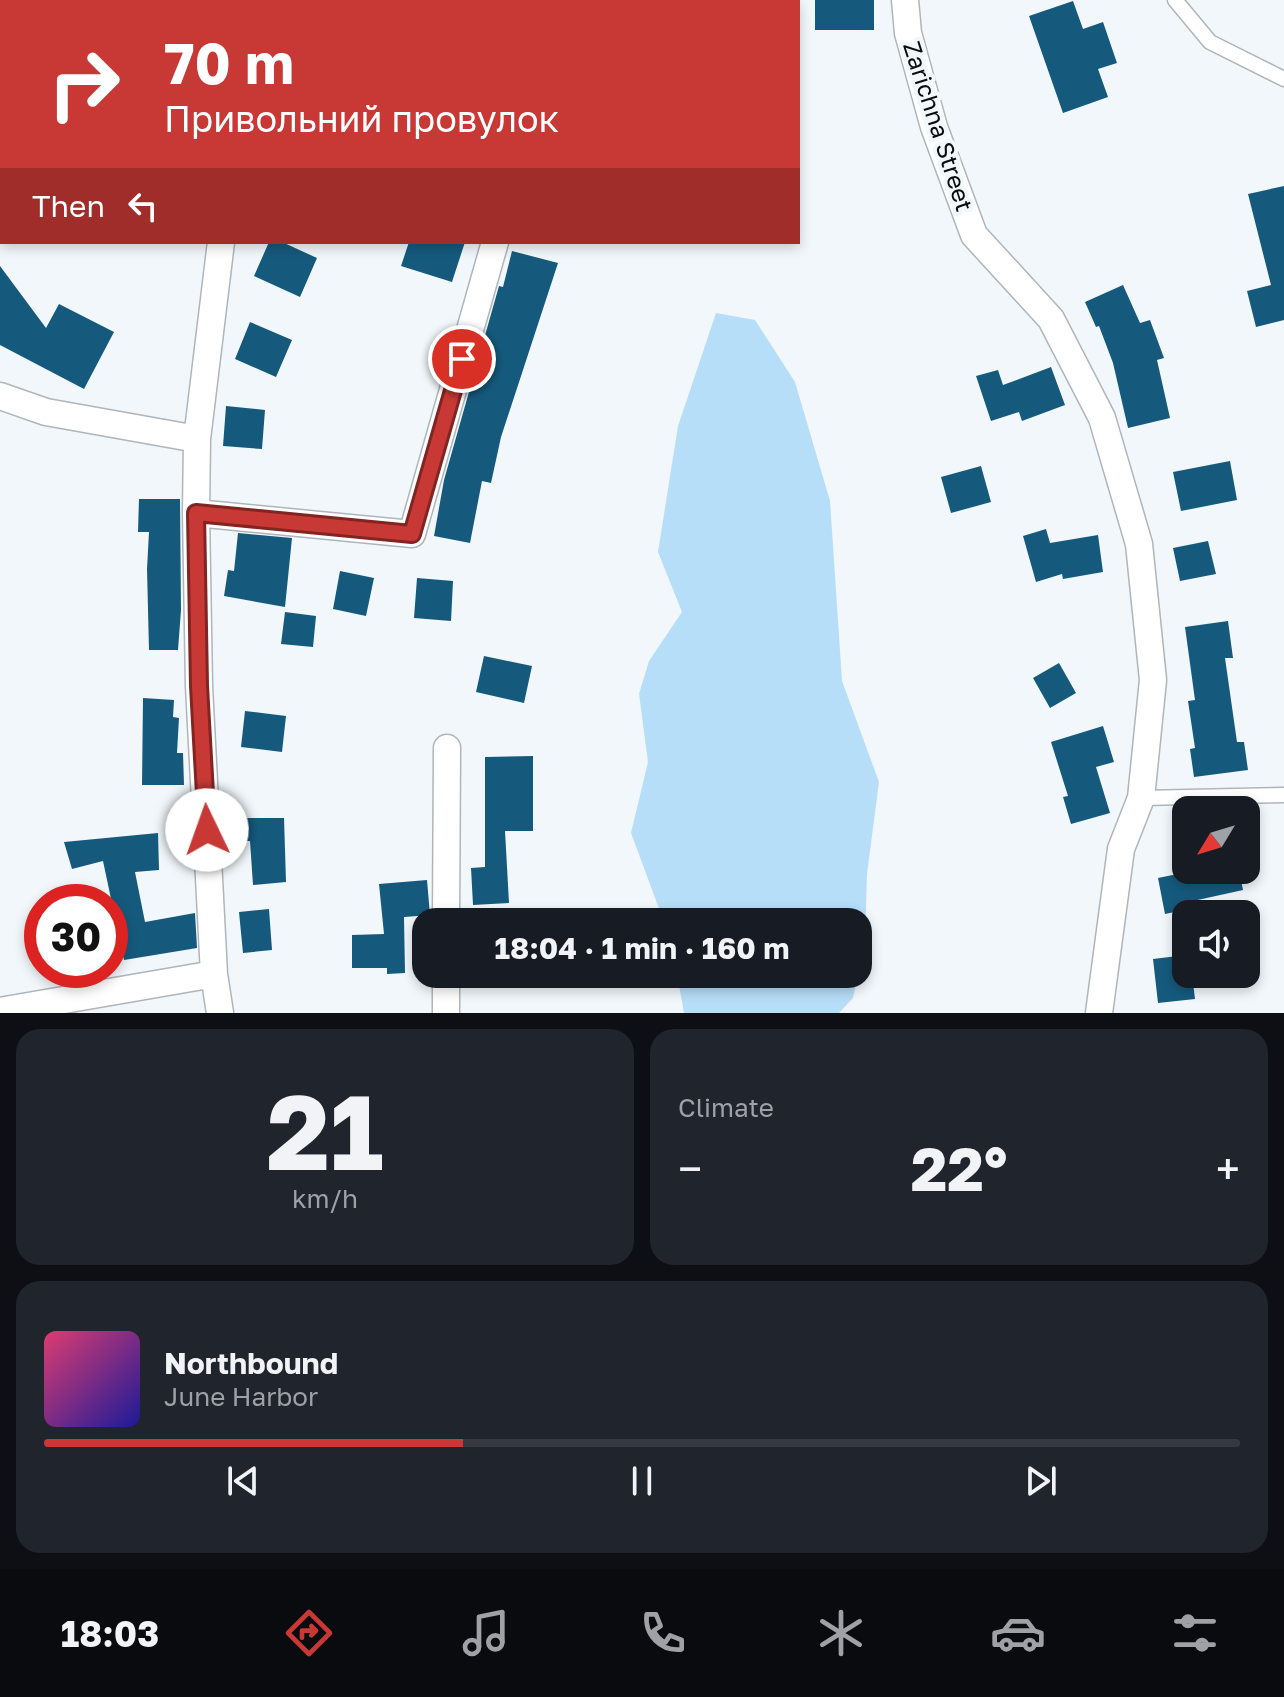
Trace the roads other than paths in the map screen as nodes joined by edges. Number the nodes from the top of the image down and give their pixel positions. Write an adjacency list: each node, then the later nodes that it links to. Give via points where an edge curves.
1 (905, 0): 11 (street, Zarichna Street, via 908,33 934,127 974,235 1051,319 1102,418 1139,544 1153,680)
2 (1175, 0): 3 (lane, via 1210,42)
3 (1284, 79)
4 (221, 244): 7 (street)
5 (494, 244): 8 (street, via 412,534)
6 (0, 396): 7 (street, via 46,412)
7 (197, 439): 8 (street)
8 (196, 513): 13 (street)
9 (447, 748): 12 (street)
10 (1284, 795): 11 (lane)
11 (1141, 798): 18 (street, Zarichna Street, via 1121,849)
12 (446, 908)
13 (214, 974): 15 (street); 16 (street)
14 (446, 988): 17 (street)
15 (0, 1011)
16 (220, 1013)
17 (446, 1013)
18 (1099, 1013)

